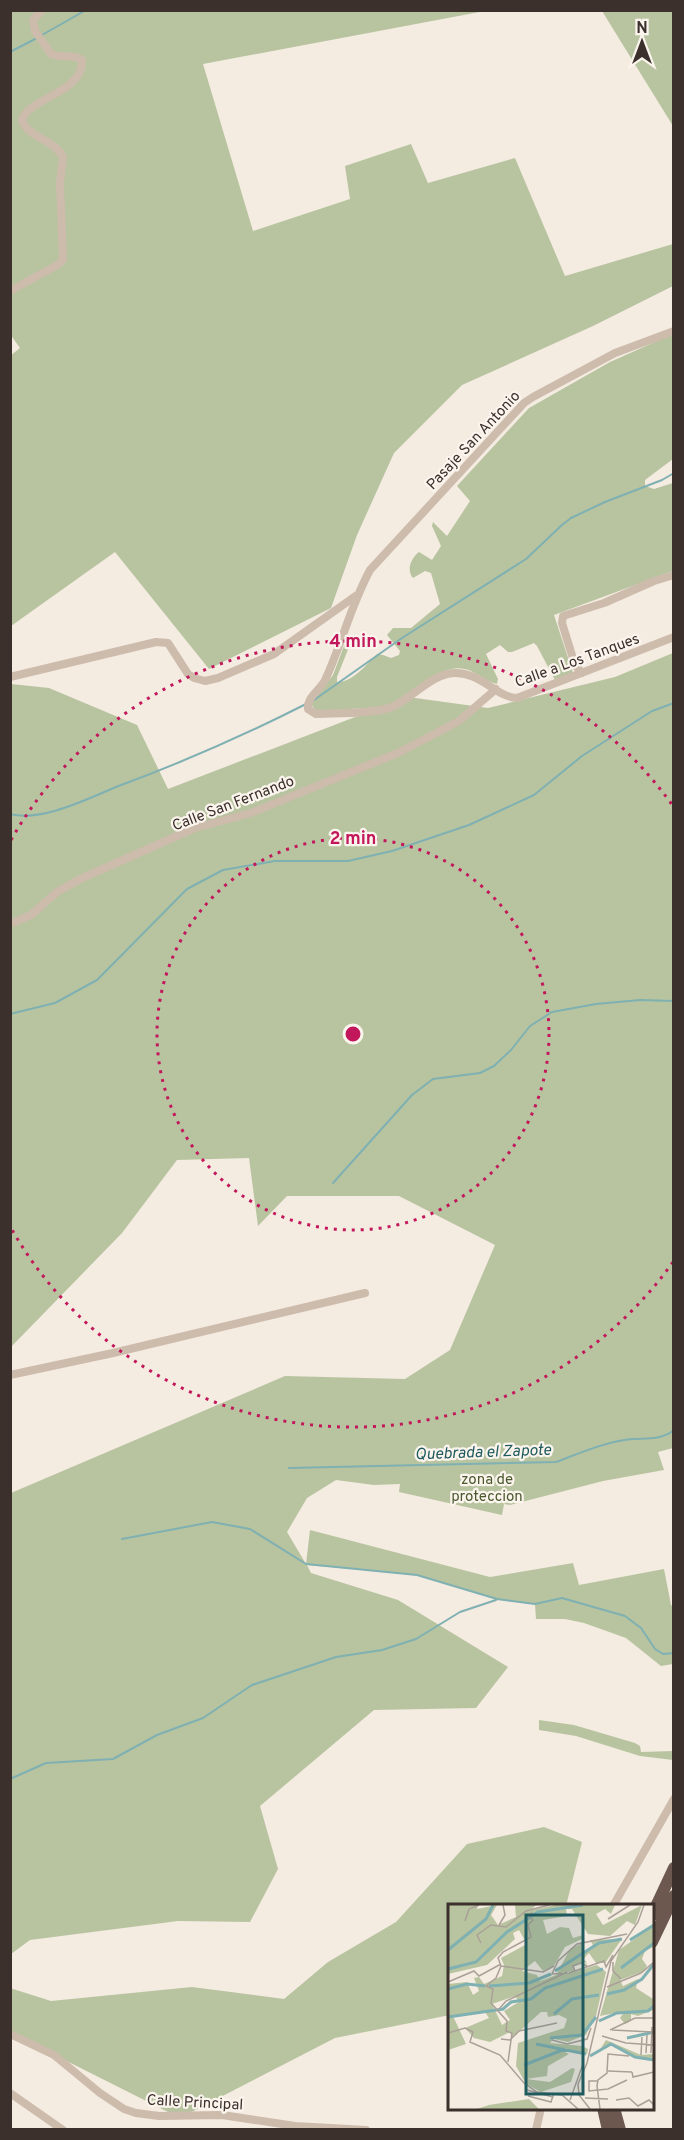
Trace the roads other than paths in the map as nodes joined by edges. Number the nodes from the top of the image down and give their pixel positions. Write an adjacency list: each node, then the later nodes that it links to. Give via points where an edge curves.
1 (42, 10): 2 (street, via 32,24 51,54 76,56 83,62 62,91 28,110 22,120 63,157 63,259)
2 (10, 291)
3 (674, 332): 5 (street, Pasaje San Antonio, via 615,353 524,403 379,559)
4 (674, 574): 7 (street, via 563,616 575,665)
5 (357, 595): 8 (street, via 274,654 218,678 194,678 168,643 156,642); 9 (street, Calle a Los Tanques, via 326,681 307,704 310,712 393,707 435,680 454,673 471,674)
6 (674, 638): 7 (street, Calle a Los Tanques)
7 (582, 674): 9 (street, Calle a Los Tanques, via 518,698)
8 (10, 677)
9 (496, 688): 10 (street, Calle San Fernando, via 459,721 410,747 251,813 195,828 81,879 57,892 31,915)
10 (10, 924)
11 (365, 1293): 12 (street)
12 (10, 1375)
13 (674, 1799): 16 (street)
14 (674, 1868): 17 (highway)
15 (674, 1896): 18 (highway)
16 (615, 1904)
17 (654, 1911)
18 (654, 1938)
19 (10, 2034): 24 (street, Calle Principal, via 54,2055 124,2109 166,2116 222,2115)
20 (10, 2093): 25 (street)
21 (541, 2110): 27 (street)
22 (603, 2110): 28 (highway)
23 (614, 2110): 29 (highway)
24 (332, 2128): 26 (street, Calle Principal)
25 (63, 2130)
26 (366, 2130)
27 (536, 2130)
28 (609, 2130)
29 (620, 2130)

